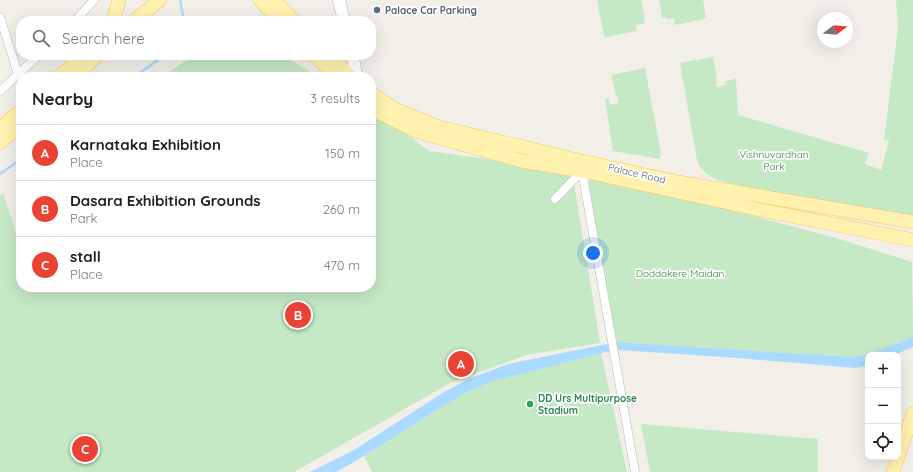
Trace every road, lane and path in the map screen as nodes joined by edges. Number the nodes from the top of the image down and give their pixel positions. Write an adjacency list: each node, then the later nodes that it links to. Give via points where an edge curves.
1 (94, 0): 7 (street)
2 (119, 0): 8 (main road)
3 (160, 0): 9 (main road)
4 (260, 0): 10 (main road)
5 (274, 0): 11 (main road)
6 (339, 0): 12 (street)
7 (80, 16)
8 (114, 16)
9 (140, 16)
10 (274, 16)
11 (289, 16)
12 (343, 16)
13 (0, 17): 20 (street)
14 (33, 60): 21 (street)
15 (78, 60): 22 (main road)
16 (93, 60): 23 (main road)
17 (319, 60): 24 (main road)
18 (333, 60): 25 (main road)
19 (353, 60): 26 (street)
20 (17, 72)
21 (20, 72)
22 (64, 72)
23 (79, 72)
24 (332, 72)
25 (346, 72)
26 (356, 72)
27 (16, 76): 28 (street)
28 (0, 91)
29 (376, 96): 37 (main road, Palace Road, via 393,108 446,128 678,182)
30 (376, 112): 35 (main road, via 415,131 522,160)
31 (16, 114): 32 (main road)
32 (0, 128)
33 (16, 129): 34 (main road)
34 (0, 143)
35 (582, 171): 36 (street); 38 (main road); 43 (street)
36 (555, 199)
37 (913, 222)
38 (907, 239): 39 (main road)
39 (913, 251)
40 (913, 413): 41 (main road)
41 (901, 448)
42 (897, 460): 44 (main road)
43 (635, 472)
44 (893, 472)

